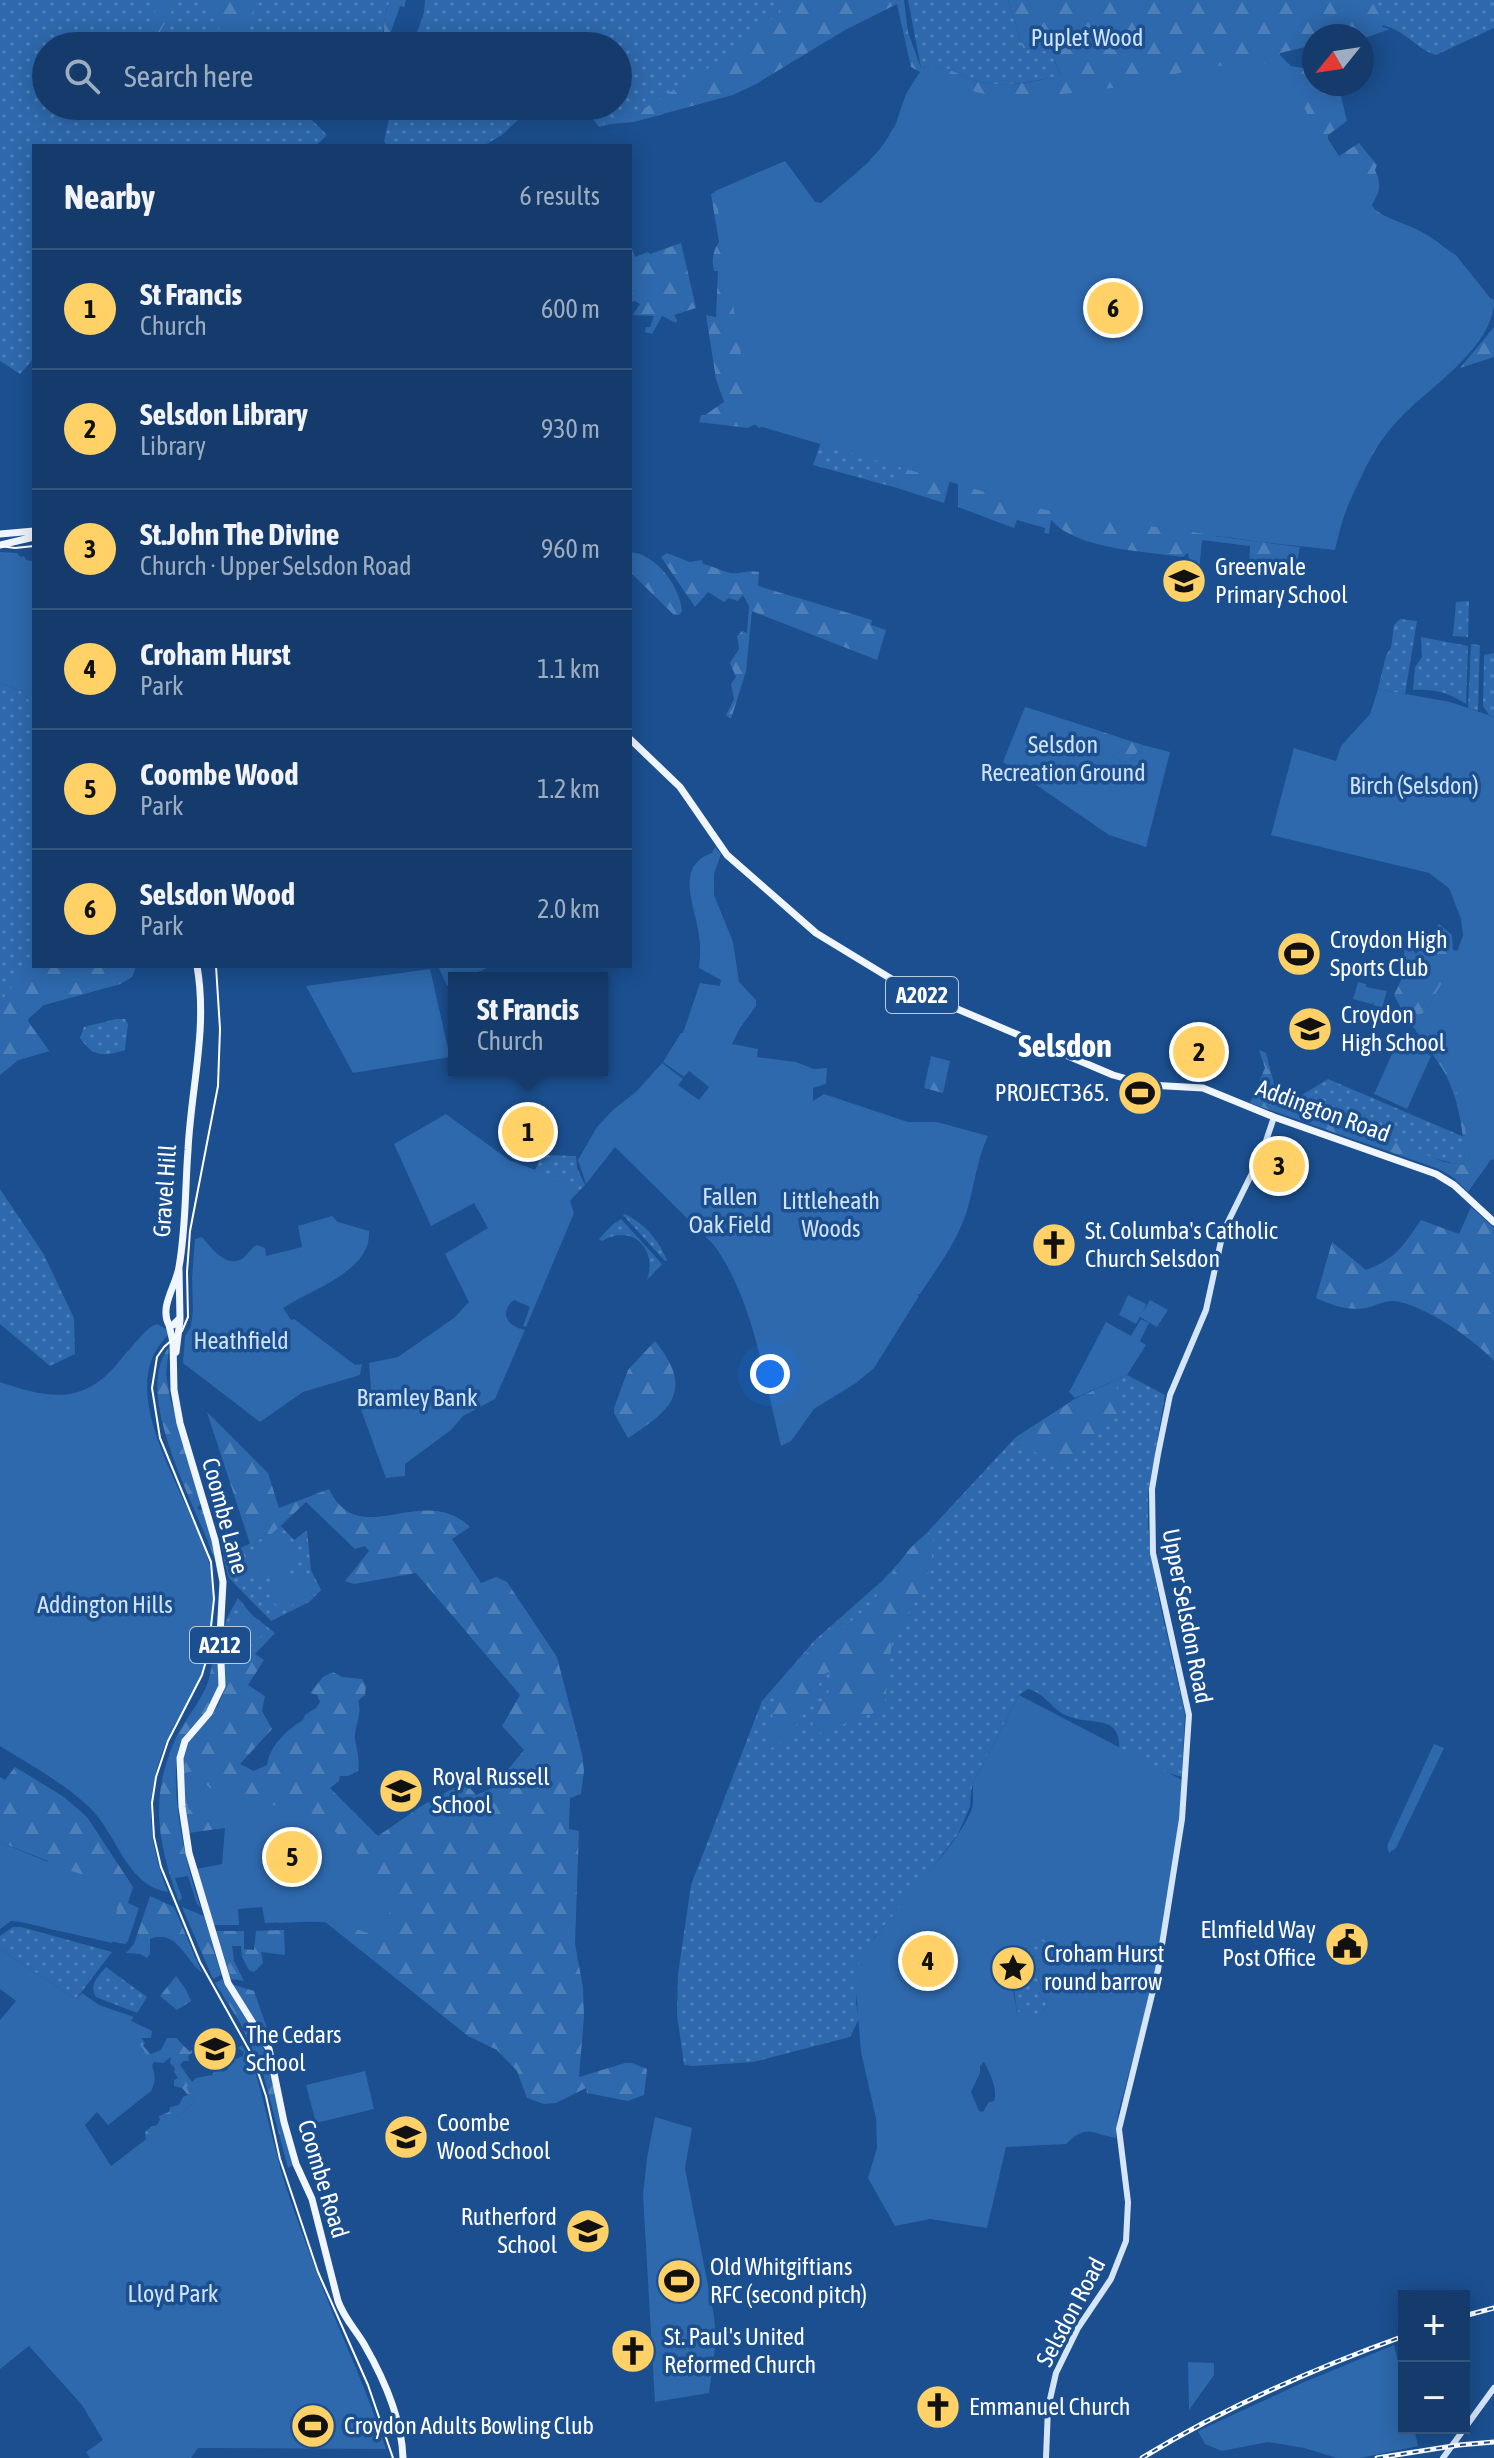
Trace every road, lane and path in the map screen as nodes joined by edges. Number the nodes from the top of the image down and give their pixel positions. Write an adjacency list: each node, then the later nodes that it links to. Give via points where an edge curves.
1 (0, 534): 2 (main road)
2 (32, 534)
3 (32, 535): 4 (main road)
4 (0, 545)
5 (632, 741): 7 (main road, Addington Road / A2022, via 680,787 727,855 808,926 903,986 1113,1075 1151,1086 1203,1088)
6 (200, 968): 9 (main road, Gravel Hill / A212, via 202,1020)
7 (1274, 1117): 8 (main road, Addington Road / A2022, via 1436,1174); 16 (main road, Upper Selsdon Road, via 1223,1232 1206,1310 1170,1395 1152,1489 1153,1553 1189,1730 1181,1833 1158,1970)
8 (1494, 1222)
9 (179, 1269): 10 (main road, Gravel Hill / A212); 11 (main road, Gravel Hill / A212)
10 (171, 1296): 11 (main road); 13 (main road, Gravel Hill / A212, via 165,1315)
11 (181, 1300): 12 (main road, Gravel Hill / A212)
12 (180, 1318): 13 (main road); 14 (main road, Coombe Lane / A212)
13 (169, 1325): 14 (main road, Coombe Lane / A212)
14 (174, 1357): 15 (main road, Coombe Lane / A212, via 180,1423 223,1582 222,1686 209,1713 185,1741 180,1758 189,1853)
15 (206, 1911): 18 (main road, Coombe Road / A212, via 231,1989 269,2049 284,2122 312,2199 338,2301 384,2386)
16 (1119, 2137): 19 (main road, Selsdon Road, via 1128,2202 1126,2241 1111,2279 1056,2373)
17 (1494, 2388): 20 (main road)
18 (403, 2458)
19 (1046, 2458)
20 (1443, 2458)

